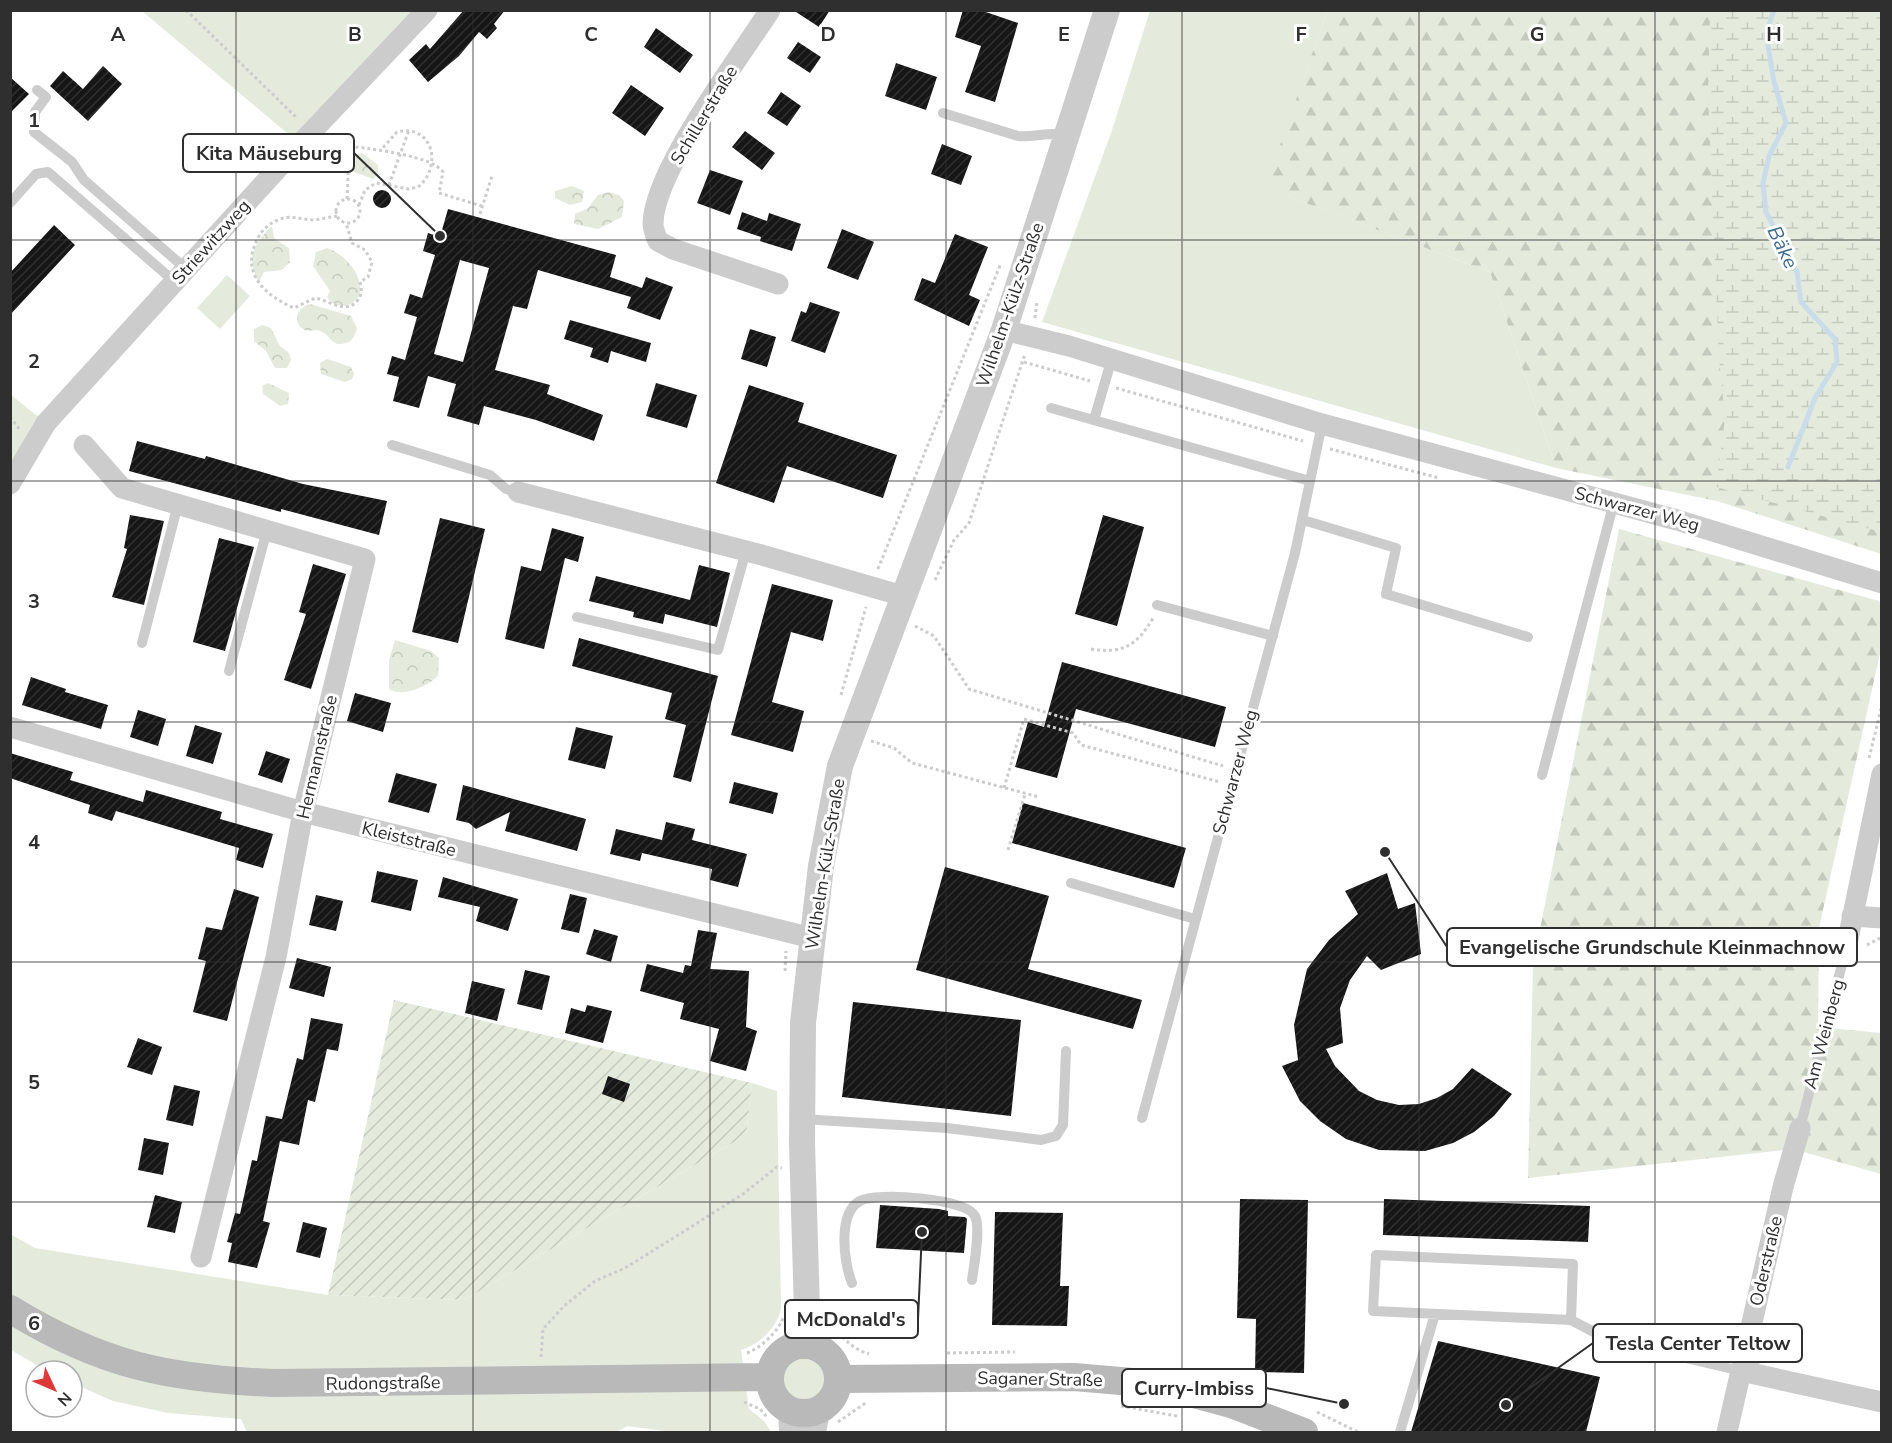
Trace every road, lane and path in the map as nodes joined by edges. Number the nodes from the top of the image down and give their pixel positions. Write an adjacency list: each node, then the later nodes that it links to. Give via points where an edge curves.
1 (186, 10): 8 (path)
2 (427, 10): 8 (street, Striewitzweg)
3 (770, 10): 23 (street, Schillerstraße, via 677,155 652,225 658,241 673,249)
4 (1107, 10): 9 (street, Wilhelm-Külz-Straße)
5 (37, 90): 22 (lane, via 45,98 35,112 34,132 72,162 84,180)
6 (944, 112): 9 (lane, via 1018,136 1052,131)
7 (409, 130): 10 (path, via 397,132); 11 (path); 12 (path, via 429,143)
8 (312, 132): 22 (street, Striewitzweg)
9 (1065, 135): 25 (street, Wilhelm-Külz-Straße)
10 (380, 151): 11 (path); 15 (path, via 358,147 350,152)
11 (400, 154): 12 (path); 14 (path)
12 (432, 164): 14 (path, via 418,188); 18 (path, via 443,172 439,193)
13 (492, 176): 18 (path)
14 (389, 186): 17 (path, via 369,186)
15 (347, 199): 17 (path); 20 (path, via 338,204)
16 (10, 203): 22 (lane, via 36,174 48,172)
17 (358, 205): 21 (path, via 357,219)
18 (483, 206): 19 (path)
19 (480, 214)
20 (337, 216): 21 (path); 21 (path, via 313,220 286,217 266,227 250,255 252,273 280,302 294,308 315,298 345,308 355,304 361,295 360,282 368,277 372,262 365,250 352,243)
21 (346, 223)
22 (181, 275): 34 (street, Striewitzweg, via 46,423)
23 (778, 284)
24 (1038, 291): 26 (path)
25 (1004, 330): 26 (street, Schwarzer Weg); 44 (street, Wilhelm-Külz-Straße)
26 (1030, 336): 27 (street, Schwarzer Weg); 41 (path, via 969,523 954,540)
27 (1112, 358): 29 (lane); 30 (street, Schwarzer Weg)
28 (1051, 408): 29 (lane)
29 (1094, 420): 33 (lane)
30 (1322, 424): 33 (lane, Schwarzer Weg); 36 (street, Schwarzer Weg)
31 (84, 446): 37 (street, Hermannstraße, via 122,488)
32 (392, 446): 35 (lane, via 490,475 506,489)
33 (1310, 481): 38 (lane, Schwarzer Weg)
34 (10, 484)
35 (518, 492): 40 (street)
36 (1614, 502): 42 (street, Schwarzer Weg); 59 (lane)
37 (178, 504): 39 (street, Hermannstraße); 50 (lane)
38 (1303, 520): 48 (lane, Schwarzer Weg); 49 (lane, via 1396,548 1386,594)
39 (267, 530): 52 (lane); 64 (street, Hermannstraße, via 365,559)
40 (746, 551): 44 (street); 45 (lane, via 718,650)
41 (934, 582)
42 (1881, 583)
43 (1157, 605): 48 (lane); 51 (path, via 1144,632 1124,649)
44 (910, 606): 46 (path); 70 (street, Wilhelm-Külz-Straße, via 840,766)
45 (578, 617)
46 (913, 626): 47 (path); 57 (path, via 934,636 969,689)
47 (910, 631)
48 (1273, 636): 57 (lane, Schwarzer Weg)
49 (1528, 637)
50 (142, 643)
51 (1091, 649)
52 (229, 671)
53 (10, 727): 64 (street, Kleiststraße)
54 (873, 730): 55 (path)
55 (869, 740): 56 (path); 61 (path, via 894,748 912,763)
56 (867, 749)
57 (1236, 770): 60 (lane, Schwarzer Weg)
58 (1881, 774): 67 (street, Am Weinberg)
59 (1542, 775)
60 (1233, 785): 61 (path, via 1081,745 1072,733 1024,719); 68 (lane, Schwarzer Weg)
61 (1004, 788): 62 (path)
62 (1025, 794): 63 (path); 65 (path)
63 (1039, 797)
64 (303, 812): 70 (street, Kleiststraße); 78 (street, Hermannstraße, via 276,957)
65 (1008, 850)
66 (1071, 884): 68 (lane)
67 (1852, 916): 69 (street); 71 (street, Am Weinberg)
68 (1195, 918): 73 (lane, Schwarzer Weg)
69 (1881, 918)
70 (812, 938): 75 (street, Wilhelm-Külz-Straße, via 803,1023)
71 (1846, 949): 74 (lane, Am Weinberg)
72 (1066, 1051): 75 (lane, via 1063,1125 1056,1136 1041,1140 946,1128)
73 (1142, 1118)
74 (1800, 1128): 77 (street, Am Weinberg)
75 (802, 1131): 76 (street, Wilhelm-Külz-Straße)
76 (802, 1170): 86 (street, Wilhelm-Külz-Straße); 90 (path, via 777,1167 683,1232 625,1268 595,1281 543,1329)
77 (1784, 1187): 91 (street, Oderstraße)
78 (201, 1257)
79 (972, 1280): 80 (lane, via 975,1214 949,1201 881,1198 861,1200 851,1208 846,1220 845,1267)
80 (852, 1283)
81 (10, 1309): 92 (main road, Rudongstraße, via 85,1349 152,1371 207,1380 285,1383)
82 (785, 1312): 88 (path, via 781,1323 756,1349)
83 (830, 1312): 89 (path, via 832,1322 853,1347)
84 (1435, 1314): 85 (lane); 85 (lane, via 1373,1311 1376,1255 1574,1264); 101 (lane)
85 (1571, 1320): 91 (lane, via 1609,1340)
86 (808, 1344): 92 (main road, via 784,1351 773,1364); 93 (main road, via 830,1355)
87 (1768, 1351): 91 (lane)
88 (740, 1355)
89 (871, 1355)
90 (541, 1357)
91 (1741, 1371): 96 (street); 102 (street, Oderstraße)
92 (770, 1377): 99 (main road, via 775,1397)
93 (839, 1379): 99 (main road, via 833,1398); 100 (main road, Saganer Straße, via 1074,1377 1156,1384 1231,1404)
94 (872, 1399): 99 (path)
95 (740, 1401): 99 (path)
96 (1881, 1402)
97 (1115, 1406): 98 (path)
98 (1178, 1416)
99 (803, 1422)
100 (1301, 1432)
101 (1400, 1432)
102 (1727, 1432)

